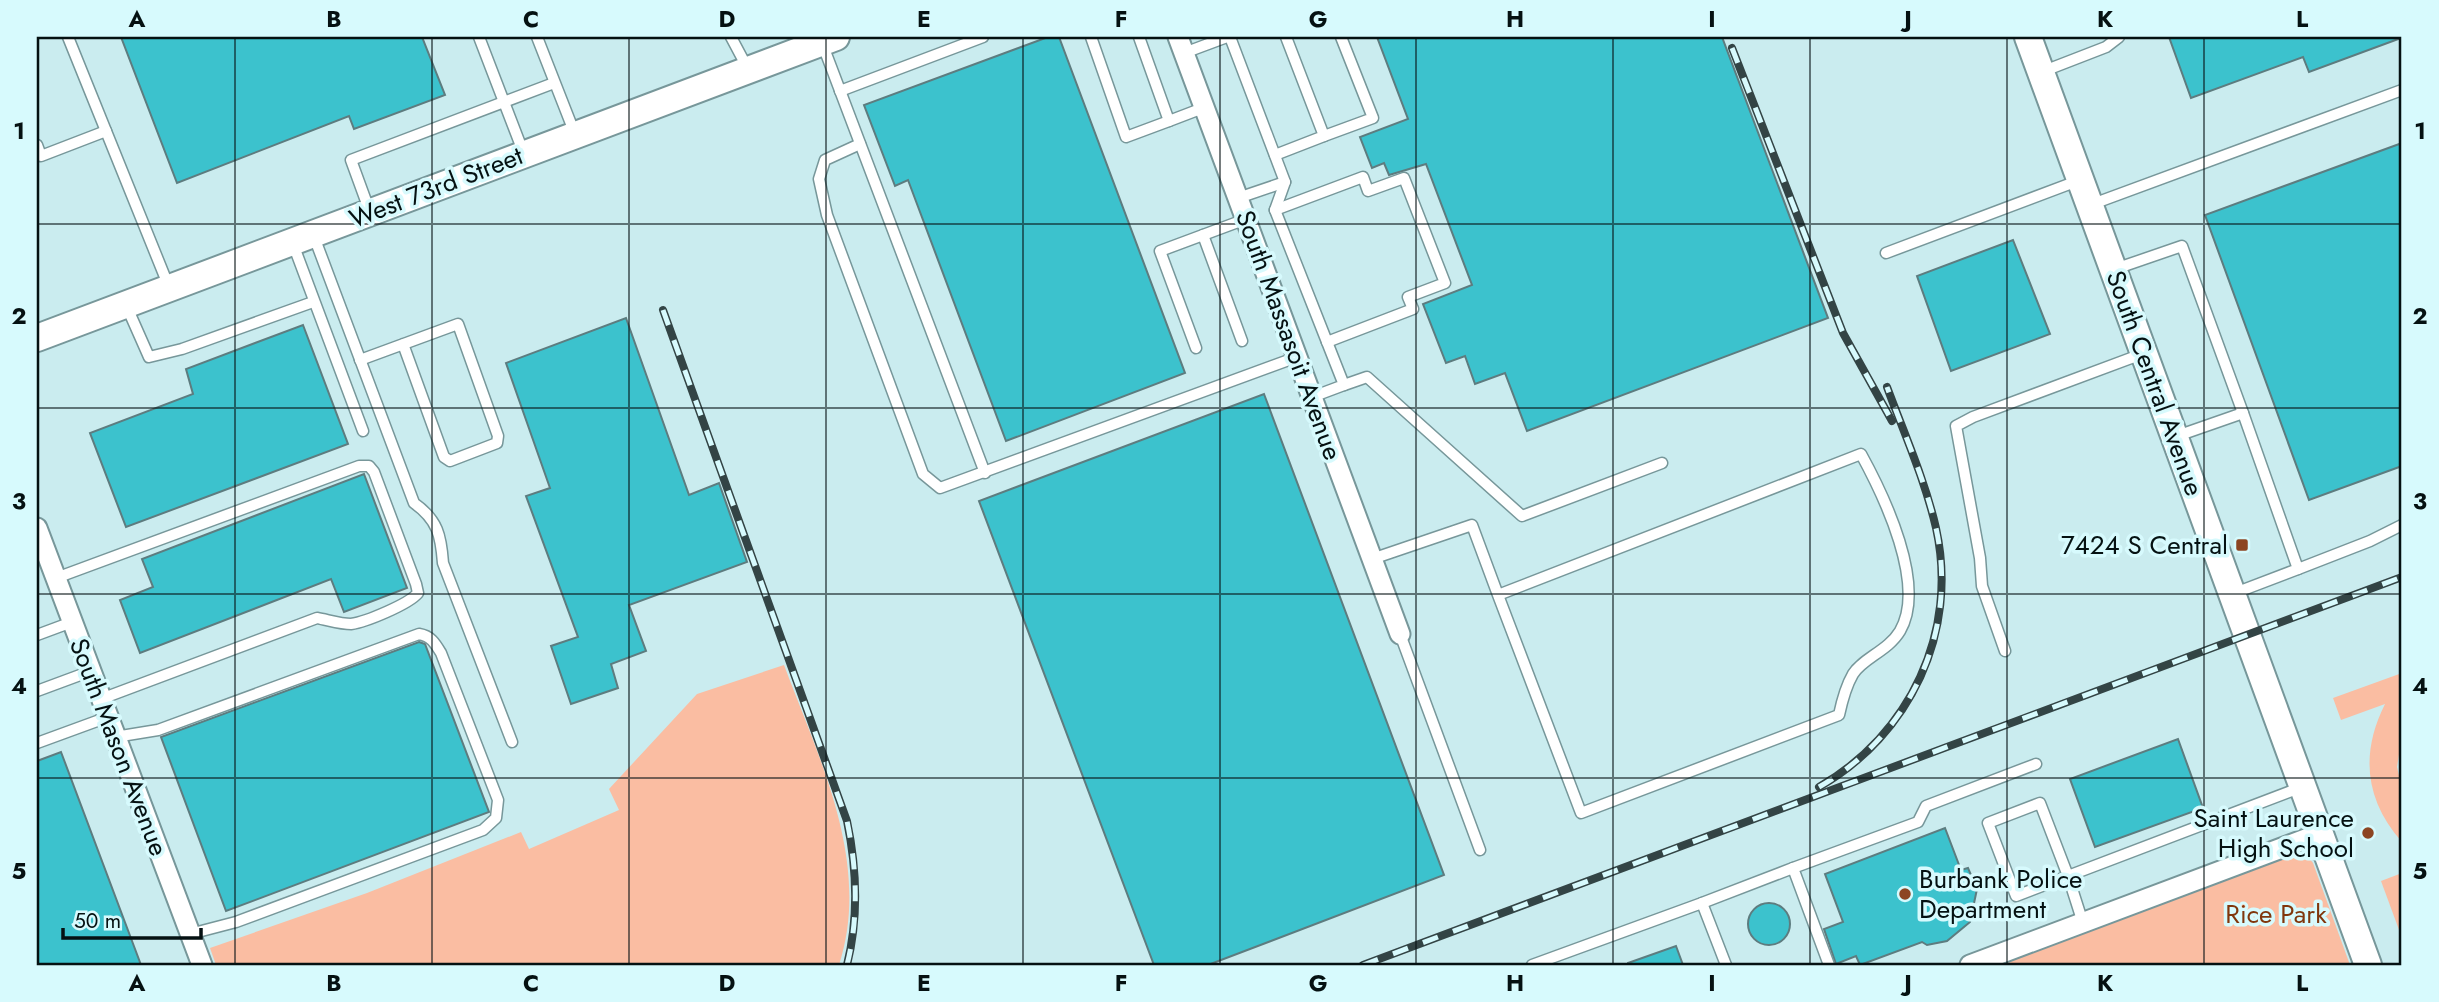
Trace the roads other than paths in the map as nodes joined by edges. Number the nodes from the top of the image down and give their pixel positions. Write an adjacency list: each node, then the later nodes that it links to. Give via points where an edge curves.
1 (68, 37): 23 (lane)
2 (480, 37): 20 (lane)
3 (537, 37): 17 (lane)
4 (731, 37): 15 (lane)
5 (983, 37): 19 (lane)
6 (1091, 37): 22 (lane, via 1126,137)
7 (1139, 37): 22 (lane)
8 (1228, 37): 14 (lane); 29 (lane)
9 (1286, 37): 25 (lane)
10 (1341, 37): 25 (lane, via 1373,118)
11 (2028, 37): 16 (street, South Central Avenue)
12 (2119, 37): 16 (lane, via 2106,47)
13 (829, 39): 15 (street, West 73rd Street); 19 (lane)
14 (1181, 45): 21 (street, South Massasoit Avenue)
15 (749, 70): 24 (street, West 73rd Street)
16 (2041, 72): 30 (street, South Central Avenue)
17 (554, 83): 20 (lane); 24 (lane)
18 (2402, 90): 33 (lane)
19 (840, 92): 26 (lane)
20 (504, 102): 28 (lane); 35 (lane, via 351,160)
21 (1203, 108): 22 (lane); 32 (street, South Massasoit Avenue)
22 (1169, 121)
23 (106, 131): 27 (lane, via 41,156); 41 (lane)
24 (575, 135): 28 (street, West 73rd Street)
25 (1324, 136): 29 (lane)
26 (860, 144): 58 (lane); 58 (lane, via 825,160 820,179 827,215 870,336 923,474 940,488)
27 (37, 145)
28 (524, 154): 35 (street, West 73rd Street)
29 (1275, 155): 31 (lane)
30 (2081, 180): 33 (street, South Central Avenue); 39 (lane)
31 (1285, 182): 32 (lane); 34 (lane)
32 (1238, 198): 36 (street, South Massasoit Avenue)
33 (2090, 205): 40 (street, South Central Avenue)
34 (1275, 210): 46 (lane); 46 (lane, via 1363,177 1368,191 1404,178 1445,283 1408,297 1413,309)
35 (370, 212): 38 (street, West 73rd Street)
36 (1247, 219): 37 (lane); 50 (street, South Massasoit Avenue)
37 (1203, 235): 45 (lane); 48 (lane, via 1160,251)
38 (302, 238): 41 (street, West 73rd Street); 42 (lane); 51 (lane)
39 (1886, 253)
40 (2114, 270): 49 (street, South Central Avenue); 54 (lane, via 2182,246)
41 (169, 288): 43 (street, West 73rd Street)
42 (313, 302): 43 (lane, via 149,357); 55 (lane)
43 (126, 305): 44 (street, West 73rd Street)
44 (37, 338)
45 (1242, 341)
46 (1327, 342): 52 (lane)
47 (403, 344): 47 (lane, via 457,324 497,443 446,459); 51 (lane)
48 (1196, 348)
49 (2144, 353): 56 (street, South Central Avenue); 69 (lane, via 1956,426 1982,586)
50 (1297, 357): 53 (street, South Massasoit Avenue); 58 (lane)
51 (360, 360): 74 (lane, via 414,503 430,514 440,533 443,564)
52 (1344, 385): 53 (lane); 57 (lane, via 1367,377 1522,516)
53 (1312, 397): 61 (street, South Massasoit Avenue)
54 (2243, 413): 56 (lane); 62 (lane)
55 (363, 431)
56 (2175, 437): 65 (street, South Central Avenue)
57 (1662, 463)
58 (985, 473)
59 (2402, 524): 62 (lane)
60 (37, 528): 63 (street, South Mason Avenue)
61 (1372, 559): 64 (lane, via 1472,525); 67 (street, South Massasoit Avenue)
62 (2298, 569): 65 (lane)
63 (55, 578): 66 (street, South Mason Avenue); 72 (lane, via 359,466 369,466 374,472 416,584 418,593 412,600 351,624 317,618)
64 (1499, 595): 64 (lane, via 1861,454 1878,485 1909,579 1901,630 1884,651 1854,672 1839,715 1581,813)
65 (2231, 595): 77 (street, South Central Avenue)
66 (72, 622): 68 (lane); 70 (street, South Mason Avenue)
67 (1400, 634): 79 (lane)
68 (37, 635)
69 (2005, 651)
70 (91, 671): 71 (lane); 72 (street, South Mason Avenue)
71 (37, 691)
72 (104, 708): 73 (street, South Mason Avenue); 75 (lane)
73 (116, 737): 84 (street, South Mason Avenue); 84 (lane, via 158,730 419,634 433,640 441,653 498,800 496,818 483,830 236,922)
74 (512, 742)
75 (37, 743)
76 (2036, 764): 80 (lane, via 1926,806 1918,821)
77 (2302, 787): 78 (street, South Central Avenue); 81 (lane)
78 (2319, 834): 83 (street); 90 (street, South Central Avenue)
79 (1480, 850)
80 (1793, 868): 82 (lane); 88 (lane)
81 (2068, 876): 81 (lane, via 2016,896 1989,823 2040,803); 83 (lane)
82 (1702, 902): 86 (lane); 87 (lane)
83 (2083, 923): 89 (street)
84 (190, 934): 85 (street, South Mason Avenue)
85 (202, 965)
86 (1532, 965)
87 (1726, 965)
88 (1829, 965)
89 (1970, 965)
90 (2368, 965)

